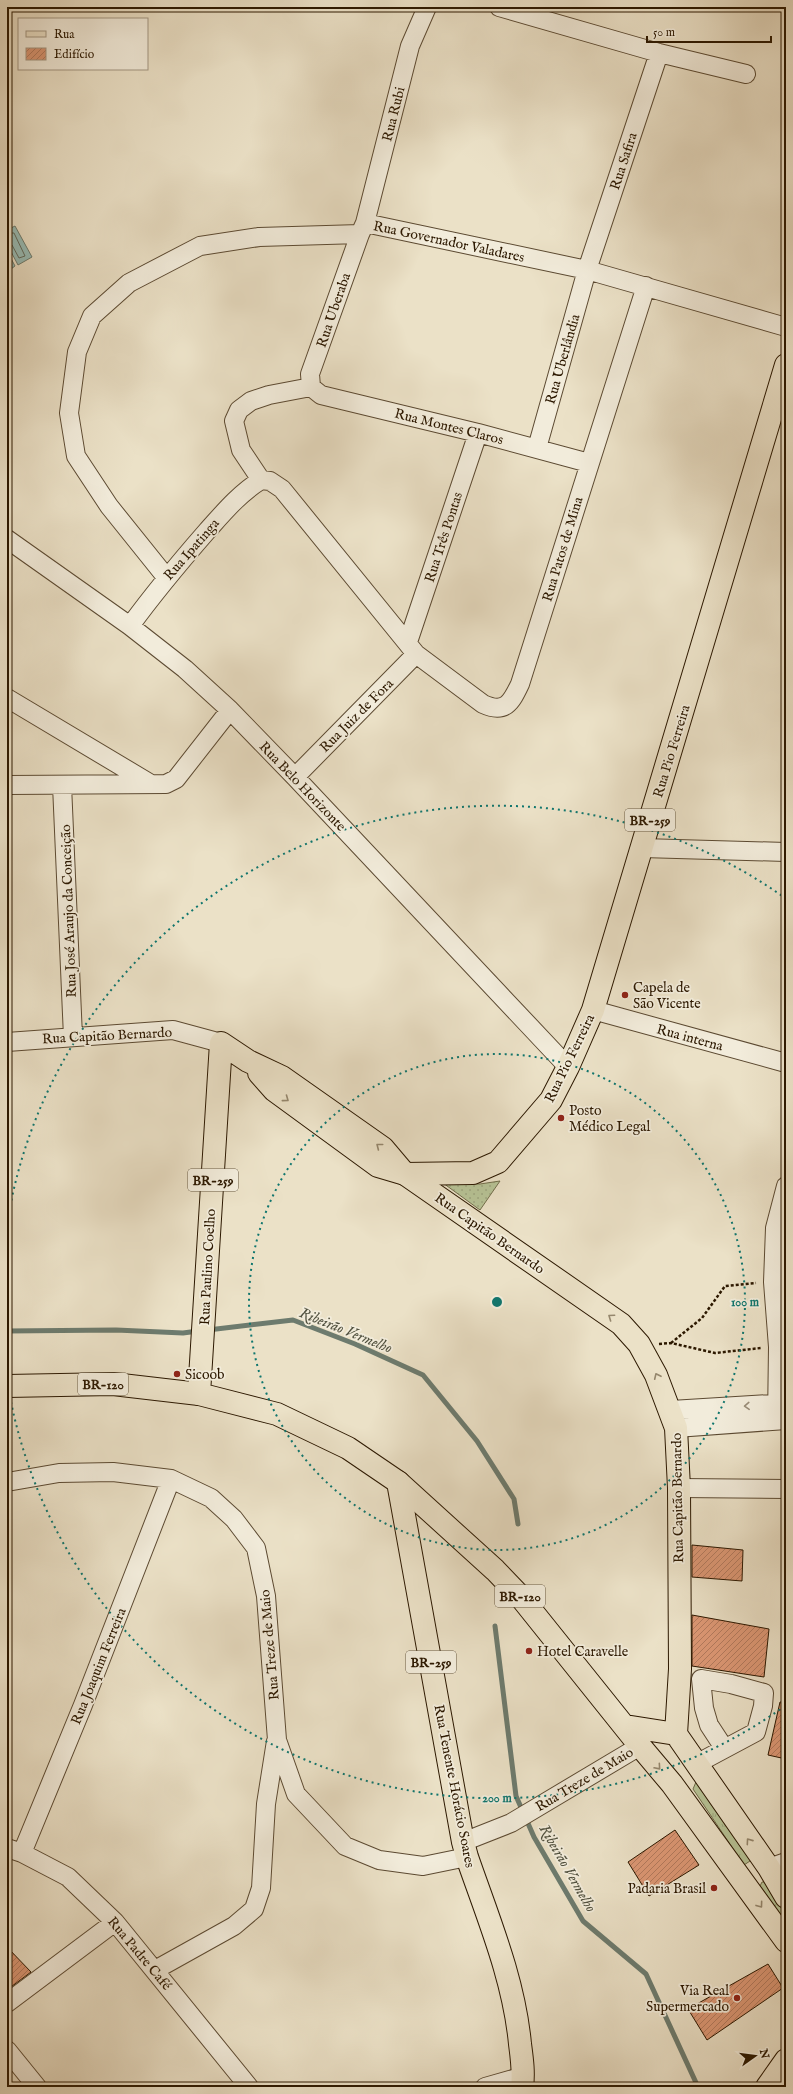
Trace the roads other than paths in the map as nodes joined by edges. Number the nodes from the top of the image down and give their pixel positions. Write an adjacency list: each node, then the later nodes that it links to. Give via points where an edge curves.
1 (427, 7): 5 (street, Rua Rubi, via 410,46)
2 (499, 7): 3 (street)
3 (659, 53): 4 (street); 6 (street, Rua Safira)
4 (746, 74)
5 (362, 228): 6 (street, Rua Governador Valadares); 10 (street, Rua Uberaba, via 310,374); 17 (street, Rua Governador Valadares, via 259,237 200,246 128,283 92,316 77,352 69,413 76,456 109,506)
6 (587, 270): 7 (street, Rua Governador Valadares); 13 (street, Rua Uberlândia)
7 (646, 286): 8 (street, Rua Governador Valadares); 14 (street, Rua Patos de Mina)
8 (786, 327)
9 (786, 365): 11 (main road, Rua Pio Ferreira / BR-259)
10 (311, 387): 12 (street, Rua Montes Claros, via 321,395); 15 (street, via 269,395 251,401 239,410 234,421 241,450)
11 (780, 411): 26 (main road, Rua Pio Ferreira / BR-259)
12 (478, 433): 13 (street, Rua Montes Claros); 19 (street, Rua Três Pontas)
13 (537, 448): 14 (street, Rua Montes Claros)
14 (589, 463): 19 (street, Rua Patos de Mina, via 520,684 512,701 501,708 483,704)
15 (261, 480): 17 (street, Rua Ipatinga, via 242,494); 19 (street, via 270,480 282,489)
16 (7, 539): 18 (street, Rua Belo Horizonte)
17 (166, 577): 18 (street, Rua Ipatinga)
18 (130, 626): 21 (street, Rua Belo Horizonte, via 185,669)
19 (412, 648): 22 (street, Rua Juiz de Fora)
20 (7, 698): 24 (street)
21 (230, 710): 22 (street, Rua Belo Horizonte); 24 (street, via 176,779 166,784)
22 (295, 777): 33 (street, Rua Belo Horizonte)
23 (7, 784): 25 (street)
24 (151, 784): 25 (street)
25 (62, 785): 29 (street, Rua José Araujo da Conceição)
26 (642, 848): 27 (street); 28 (main road, Rua Pio Ferreira / BR-259)
27 (786, 852)
28 (593, 1010): 32 (street, Rua interna); 33 (main road, Rua Pio Ferreira / BR-259)
29 (73, 1037): 30 (street, Rua Capitão Bernardo); 31 (street, Rua Capitão Bernardo, via 173,1030)
30 (7, 1042)
31 (221, 1043): 34 (main road, Rua Capitão Bernardo, via 248,1061 282,1077 383,1148); 37 (main road, Rua Paulino Coelho / BR-259)
32 (786, 1063)
33 (568, 1067): 34 (main road, Rua Pio Ferreira / BR-259, via 551,1100 498,1162 473,1173)
34 (405, 1174): 39 (main road, Rua Capitão Bernardo, one-way to 34, via 656,1375 639,1344 621,1324)
35 (786, 1186): 38 (street, via 776,1228 773,1282)
36 (7, 1386): 37 (main road, BR-120, via 113,1384)
37 (199, 1394): 42 (main road, BR-120, via 277,1414 348,1448)
38 (782, 1412): 39 (street)
39 (673, 1419): 43 (main road, Rua Capitão Bernardo)
40 (171, 1479): 41 (street, Rua Treze de Maio, via 113,1472 59,1473); 49 (street, Rua Treze de Maio, via 211,1498 234,1519 256,1548 266,1596); 55 (street, Rua Joaquim Ferreira, via 84,1705)
41 (7, 1482)
42 (398, 1482): 47 (main road, BR-120, via 519,1595); 54 (main road, Rua Tenente Horácio Soares / BR-259)
43 (679, 1488): 44 (street); 46 (main road, Rua Capitão Bernardo)
44 (786, 1489)
45 (704, 1708): 46 (street); 51 (street, via 709,1725); 51 (street, via 701,1679 764,1693 756,1732)
46 (678, 1712): 48 (main road, Rua Capitão Bernardo)
47 (624, 1726): 48 (main road); 50 (main road, BR-120)
48 (676, 1734): 52 (main road)
49 (277, 1740): 54 (street, Rua Treze de Maio, via 296,1794 345,1846 379,1860 423,1866); 61 (street, via 266,1804 261,1888 254,1909 234,1926)
50 (640, 1746): 53 (main road, BR-120, one-way to 53); 54 (street, Rua Treze de Maio)
51 (724, 1748): 52 (street)
52 (698, 1763): 53 (main road, via 690,1778); 56 (main road, one-way to 52)
53 (672, 1784): 57 (main road, BR-120)
54 (465, 1849): 65 (main road, Rua Tenente Horácio Soares / BR-259, via 504,1964 519,2028)
55 (14, 1850): 59 (street, Rua Padre Café, via 68,1876)
56 (778, 1865): 57 (main road); 58 (main road)
57 (743, 1882): 60 (main road, BR-120, one-way to 60)
58 (786, 1897)
59 (115, 1922): 61 (street, Rua Padre Café); 62 (street)
60 (786, 1940)
61 (155, 1970): 67 (street, Rua Padre Café)
62 (7, 2003)
63 (7, 2050): 66 (street)
64 (786, 2060): 69 (main road)
65 (523, 2081): 68 (street)
66 (37, 2087)
67 (250, 2087)
68 (485, 2087)
69 (767, 2087)

